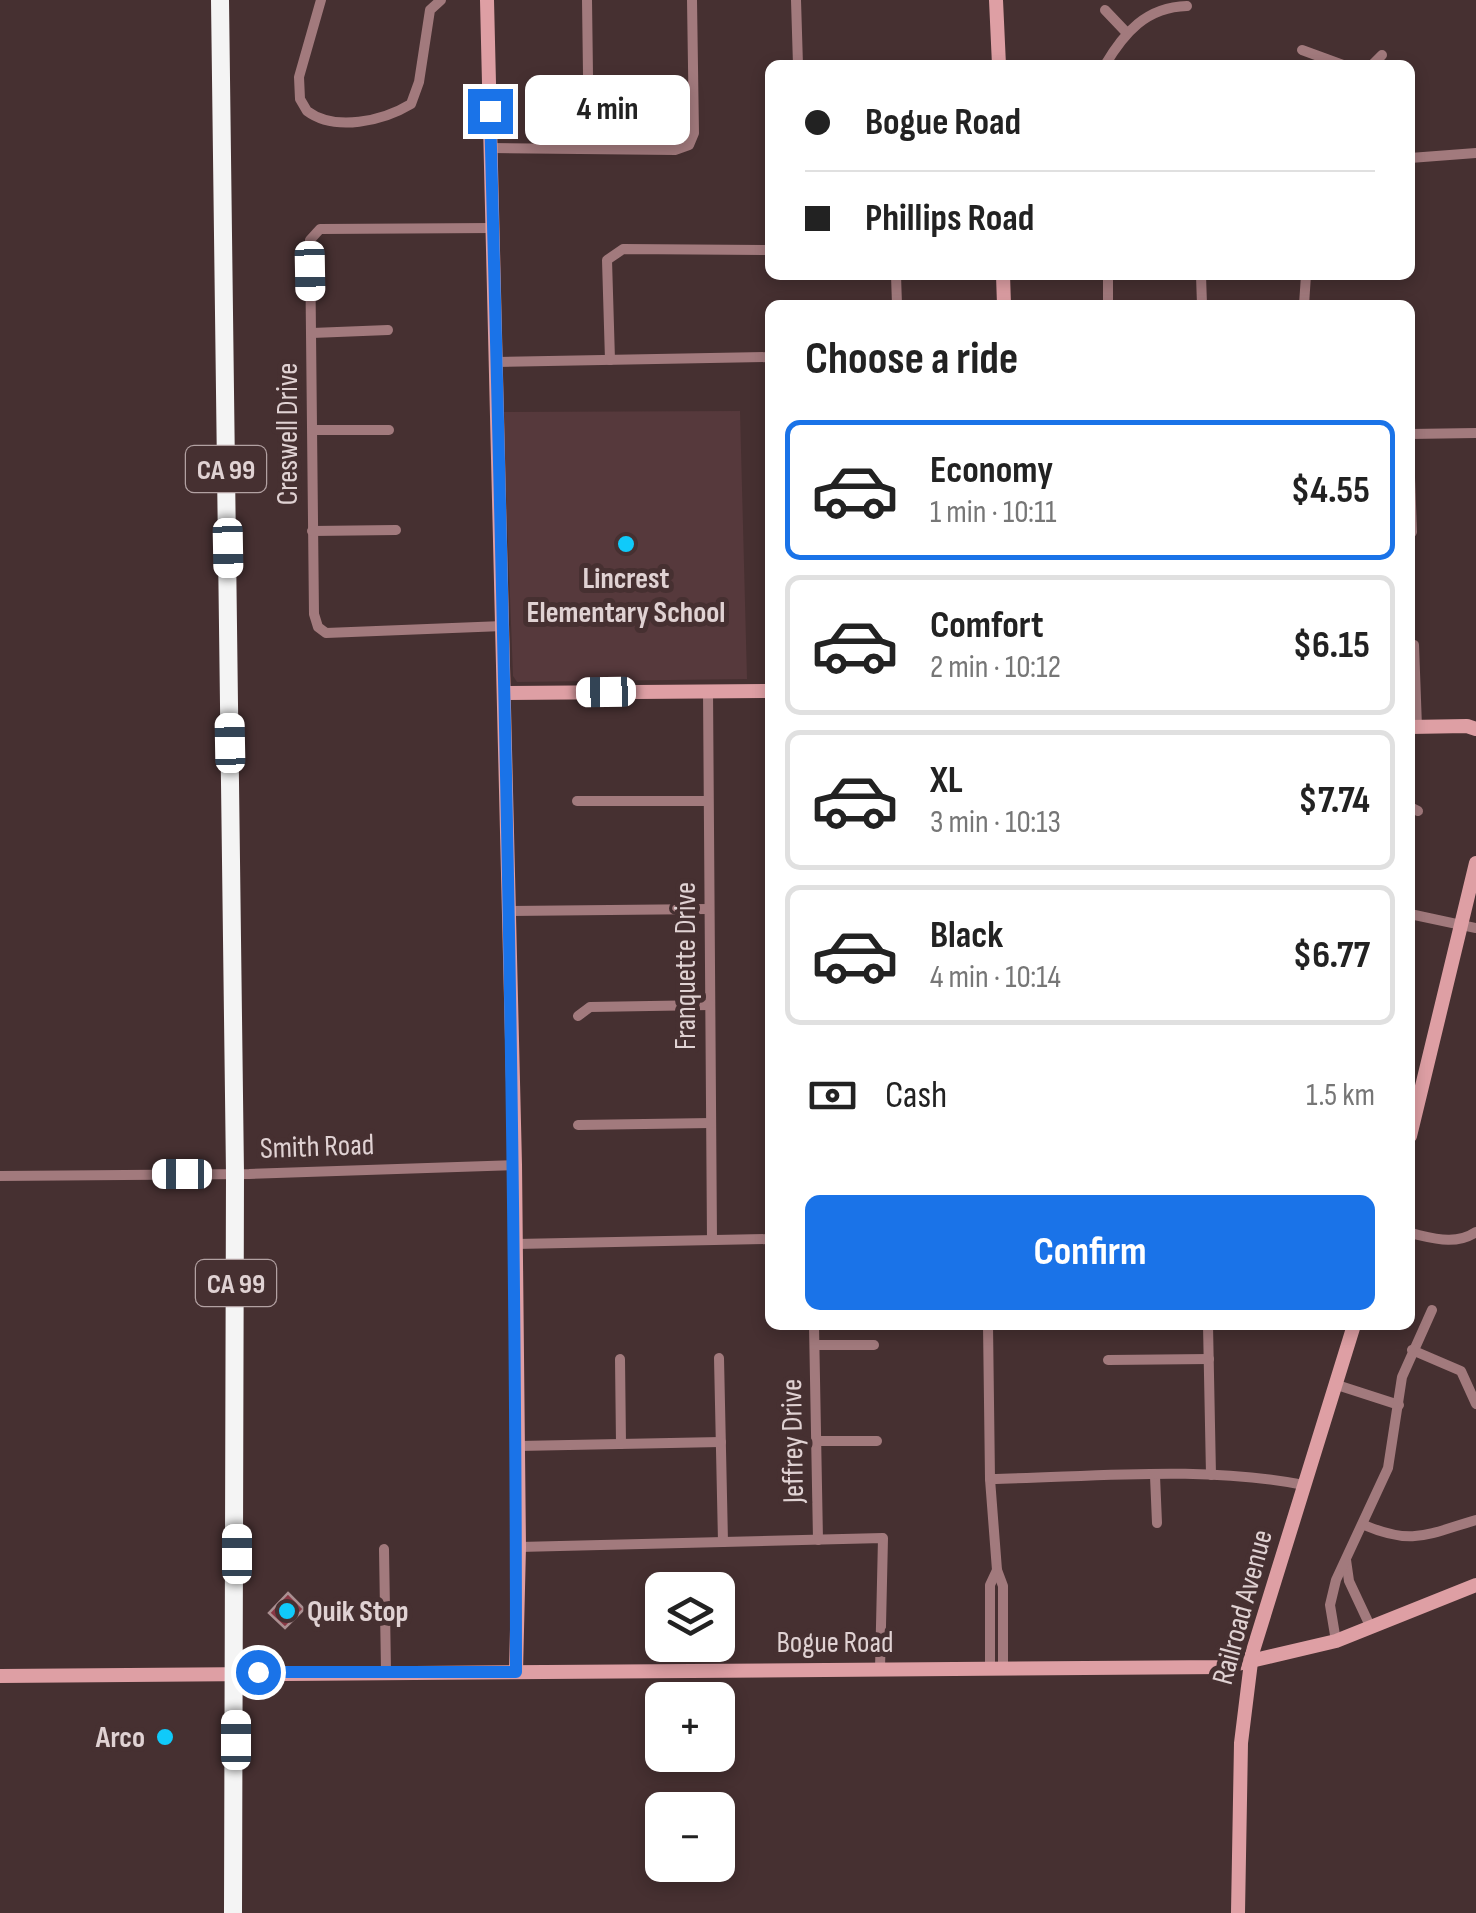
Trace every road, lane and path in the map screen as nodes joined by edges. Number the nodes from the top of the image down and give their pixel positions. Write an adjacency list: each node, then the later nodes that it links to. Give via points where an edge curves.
1 (220, 0): 55 (highway, CA 99)
2 (320, 0): 3 (street, via 298,88 307,111 336,123 388,115 411,104 430,10)
3 (441, 0)
4 (487, 0): 19 (street)
5 (587, 0): 20 (street)
6 (692, 0): 20 (street, via 694,133 688,145)
7 (796, 0): 14 (street)
8 (996, 0): 15 (street)
9 (1187, 6): 11 (street, via 1160,12)
10 (1105, 10): 11 (street)
11 (1126, 32): 16 (street)
12 (1302, 50): 17 (street)
13 (1382, 55): 18 (street)
14 (798, 60)
15 (999, 60)
16 (1108, 60)
17 (1329, 60)
18 (1377, 60)
19 (491, 148): 20 (street); 23 (street)
20 (589, 149)
21 (1476, 153): 22 (street)
22 (1415, 158)
23 (493, 228): 26 (street, Creswell Drive, via 320,228 310,240); 29 (street)
24 (765, 250): 28 (street, via 623,250 607,260)
25 (388, 330): 26 (street)
26 (312, 333): 30 (street, Creswell Drive)
27 (765, 357): 28 (street)
28 (610, 360): 29 (street)
29 (496, 362): 36 (street)
30 (313, 430): 31 (street); 35 (street, Creswell Drive)
31 (390, 430)
32 (1476, 433): 33 (street)
33 (1415, 434)
34 (396, 530): 35 (street)
35 (312, 531): 36 (street, Creswell Drive, via 314,614 326,633)
36 (504, 626): 39 (street)
37 (708, 691): 38 (street); 39 (street); 43 (street, Franquette Drive)
38 (765, 691)
39 (505, 694): 46 (street)
40 (1415, 727): 41 (street)
41 (1476, 729)
42 (577, 801): 43 (street)
43 (708, 801): 45 (street, Franquette Drive)
44 (1476, 863): 48 (street)
45 (709, 909): 46 (street); 49 (street, Franquette Drive)
46 (510, 911): 54 (street)
47 (1415, 915): 48 (street)
48 (1468, 926): 51 (street)
49 (710, 1006): 50 (street, via 590,1007); 52 (street, Franquette Drive)
50 (578, 1016)
51 (1415, 1118)
52 (711, 1124): 53 (street); 60 (street, Franquette Drive)
53 (578, 1125)
54 (515, 1164): 55 (street, Smith Road); 61 (street)
55 (236, 1174): 56 (street, Smith Road); 101 (highway, CA 99)
56 (0, 1176)
57 (1476, 1232): 58 (street, via 1442,1240)
58 (1415, 1234)
59 (765, 1239): 60 (street)
60 (712, 1240): 61 (street)
61 (516, 1244): 81 (street)
62 (1432, 1310): 69 (street)
63 (814, 1330): 67 (street, Jeffrey Drive)
64 (988, 1330): 84 (street)
65 (1208, 1330): 72 (street)
66 (1352, 1330): 74 (street, Railroad Avenue)
67 (815, 1345): 68 (street); 77 (street, Jeffrey Drive)
68 (874, 1345)
69 (1412, 1350): 75 (street, via 1461,1371); 76 (street)
70 (620, 1358): 80 (street)
71 (719, 1358): 79 (street)
72 (1209, 1359): 73 (street); 82 (street)
73 (1108, 1360)
74 (1334, 1384): 76 (street); 85 (street, Railroad Avenue)
75 (1476, 1404)
76 (1399, 1405): 88 (street, via 1388,1468)
77 (816, 1441): 78 (street); 89 (street, Jeffrey Drive)
78 (877, 1441)
79 (721, 1442): 80 (street); 90 (street)
80 (620, 1444): 81 (street)
81 (518, 1446): 91 (street)
82 (1211, 1475): 83 (street); 85 (street)
83 (1154, 1476): 84 (street); 87 (street)
84 (990, 1479): 98 (street)
85 (1304, 1485): 97 (street, Railroad Avenue)
86 (1476, 1520): 88 (street, via 1411,1539)
87 (1156, 1524)
88 (1364, 1525): 93 (street)
89 (818, 1540): 90 (street); 99 (street, Jeffrey Drive, via 883,1538)
90 (722, 1542): 91 (street)
91 (519, 1547): 102 (street)
92 (384, 1549): 100 (street)
93 (1346, 1560): 95 (street); 96 (street, via 1330,1605)
94 (1476, 1585): 95 (street, Bogue Road)
95 (1371, 1628): 96 (street, Bogue Road)
96 (1336, 1641): 97 (street, Bogue Road)
97 (1250, 1663): 98 (street, Bogue Road); 105 (street, Railroad Avenue, via 1241,1743)
98 (997, 1668): 99 (street, Bogue Road)
99 (880, 1669): 102 (street, Bogue Road)
100 (386, 1671): 101 (street, Bogue Road); 102 (street, Bogue Road)
101 (236, 1672): 103 (street, Bogue Road); 104 (highway, CA 99)
102 (516, 1672)
103 (0, 1676)
104 (233, 1913)
105 (1238, 1913)

